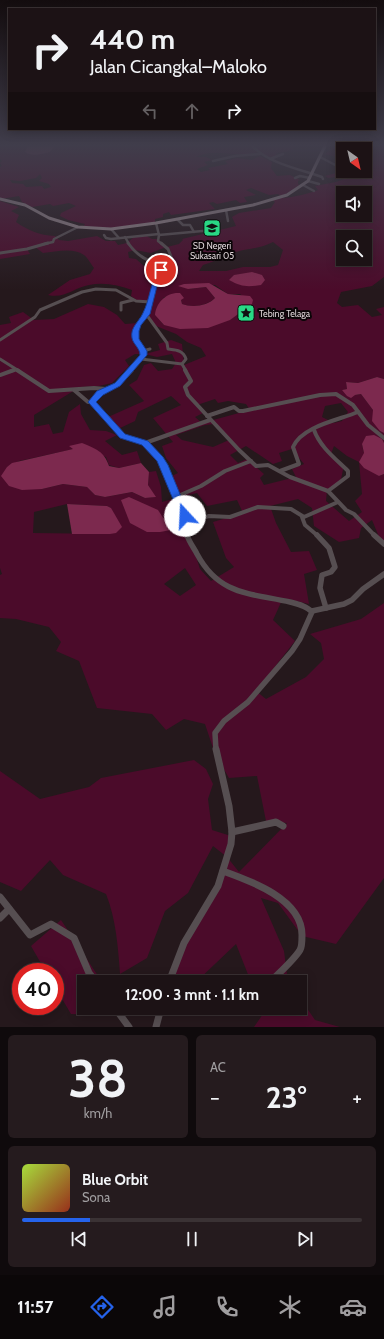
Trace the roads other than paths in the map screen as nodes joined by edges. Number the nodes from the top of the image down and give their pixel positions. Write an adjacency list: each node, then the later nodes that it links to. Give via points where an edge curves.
1 (287, 194): 3 (main road)
2 (0, 199): 7 (main road, via 25,205 49,218)
3 (226, 210): 4 (main road); 5 (street)
4 (177, 219): 6 (main road); 10 (street, via 183,225 190,225)
5 (228, 221)
6 (156, 223): 8 (main road); 12 (street)
7 (78, 227): 8 (main road); 15 (street, via 54,239 53,242)
8 (111, 229): 14 (street)
9 (213, 230): 10 (street)
10 (194, 232): 12 (street)
11 (104, 235): 14 (street, via 108,238)
12 (159, 235): 13 (street); 16 (street, via 158,241 172,256)
13 (125, 237): 14 (street); 16 (street, via 127,243 143,259)
14 (119, 238)
15 (0, 253)
16 (165, 265): 18 (street, via 155,282)
17 (133, 300): 18 (street); 19 (street, via 121,303); 21 (street, via 116,290 88,290 40,310 32,319)
18 (150, 302): 20 (street)
19 (121, 310)
20 (146, 314): 23 (street, via 136,331 136,339); 26 (street, via 168,348 173,351 179,350 185,356)
21 (0, 340)
22 (150, 349): 23 (street)
23 (143, 351): 25 (street)
24 (0, 359): 27 (street)
25 (141, 360): 26 (street); 29 (street, via 117,385)
26 (182, 364): 33 (street, via 191,381 185,387 188,395)
27 (16, 370): 28 (street); 30 (street, via 45,390)
28 (0, 375)
29 (106, 389): 30 (street); 31 (street)
30 (74, 390): 31 (street, via 88,402)
31 (92, 402): 36 (street, via 122,436)
32 (358, 412): 33 (street, via 353,405 336,394 242,411 234,407); 34 (street, via 327,422); 35 (street, via 368,425)
33 (208, 418): 36 (street, via 196,426); 37 (street)
34 (314, 430): 38 (street, via 296,439 293,447 299,464); 39 (street, via 324,447 348,472 348,476)
35 (384, 438)
36 (145, 443): 40 (street, via 164,465)
37 (251, 461): 38 (street, via 256,466 268,465); 40 (street, via 225,470 201,486)
38 (280, 471): 39 (street)
39 (328, 491): 41 (street)
40 (178, 496): 43 (street)
41 (338, 502): 42 (street); 44 (street)
42 (302, 517): 43 (street, via 291,509 258,507 230,517 209,516); 46 (street, via 302,523 325,542 331,551 335,567 331,572 322,575 320,588)
43 (186, 522): 47 (street, via 188,538 203,566 222,584 246,593 301,605)
44 (384, 544)
45 (384, 574): 46 (street, via 352,600)
46 (326, 608): 47 (street)
47 (312, 611): 49 (street, via 292,651 248,702 224,721 215,733 214,744 229,806)
48 (283, 826): 49 (street, via 276,822)
49 (232, 832): 50 (street)
50 (223, 871): 55 (street, via 212,898 184,943); 56 (street, via 283,899 299,920 302,943 300,950)
51 (0, 897): 52 (street)
52 (9, 909): 53 (street); 54 (street, via 30,935 51,924 74,938)
53 (0, 918)
54 (91, 975)
55 (172, 975)
56 (277, 975)
57 (121, 1015): 59 (street)
58 (159, 1015): 60 (street)
59 (130, 1027)
60 (156, 1027)

